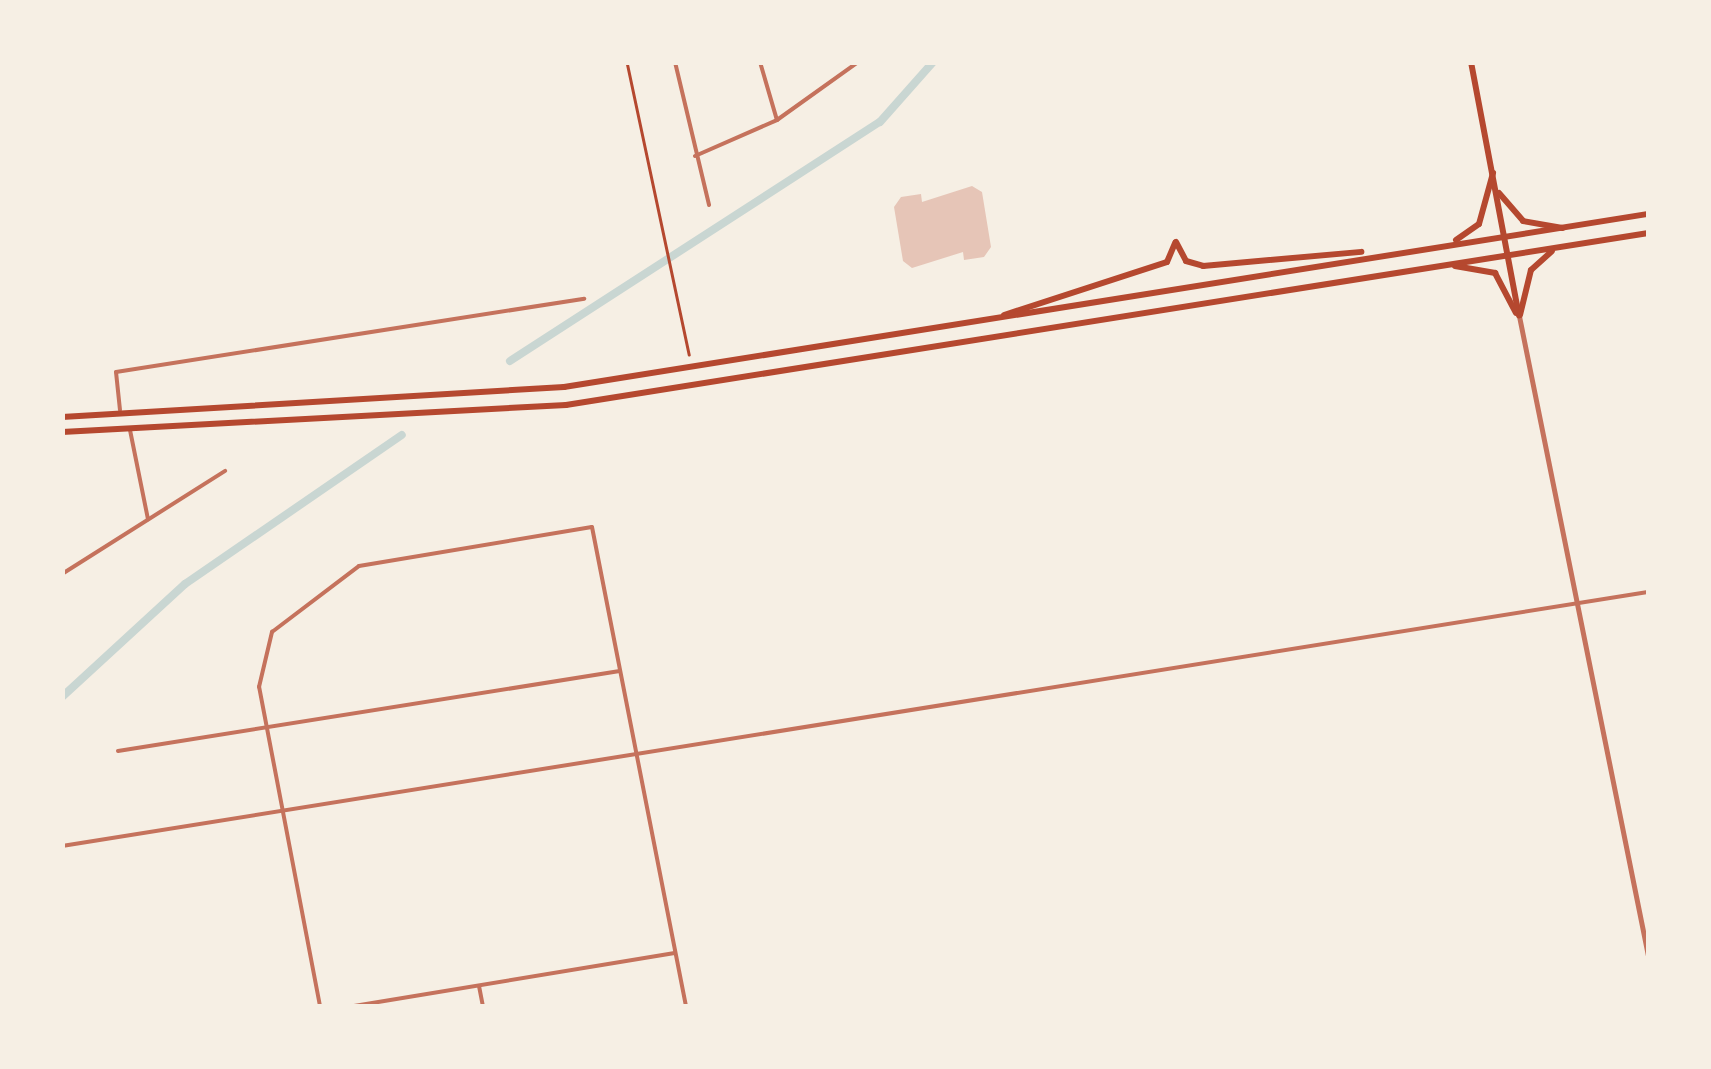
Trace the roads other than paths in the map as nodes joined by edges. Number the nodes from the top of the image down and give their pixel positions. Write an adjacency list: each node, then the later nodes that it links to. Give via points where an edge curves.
1 (675, 62): 6 (street)
2 (760, 62): 5 (street)
3 (858, 62): 5 (street)
4 (1471, 62): 7 (main road)
5 (777, 120): 6 (street)
6 (695, 156): 8 (street)
7 (1493, 173): 10 (main road, via 1519,218); 12 (main road); 13 (main road, via 1479,224)
8 (709, 204)
9 (1648, 214): 10 (main road)
10 (1563, 228): 12 (main road)
11 (1648, 233): 14 (main road)
12 (1505, 235): 13 (main road); 16 (main road)
13 (1452, 242): 15 (main road)
14 (1561, 247): 16 (main road); 19 (main road, via 1532,267)
15 (1380, 253): 20 (main road); 20 (main road, via 1203,266 1186,261 1176,242 1167,262)
16 (1509, 255): 17 (main road); 19 (main road)
17 (1449, 264): 19 (main road, via 1496,273); 23 (main road, via 566,405)
18 (584, 299): 21 (street, via 116,372)
19 (1519, 316): 29 (street)
20 (995, 319): 21 (main road, via 544,389)
21 (120, 410): 22 (main road)
22 (62, 417)
23 (130, 426): 24 (main road); 26 (street)
24 (62, 432)
25 (225, 472): 26 (street)
26 (148, 519): 27 (street)
27 (62, 574)
28 (1648, 592): 29 (street)
29 (1576, 603): 33 (street); 37 (street)
30 (620, 671): 31 (street); 31 (street, via 592,527 344,573 293,608 268,640 259,679); 33 (street)
31 (265, 727): 32 (street); 34 (street)
32 (118, 751)
33 (636, 754): 34 (street); 36 (street)
34 (280, 811): 35 (street); 39 (street)
35 (62, 846)
36 (675, 953): 38 (street); 42 (street)
37 (1648, 956)
38 (479, 986): 40 (street); 41 (street)
39 (320, 1006)
40 (354, 1006)
41 (483, 1006)
42 (686, 1006)

